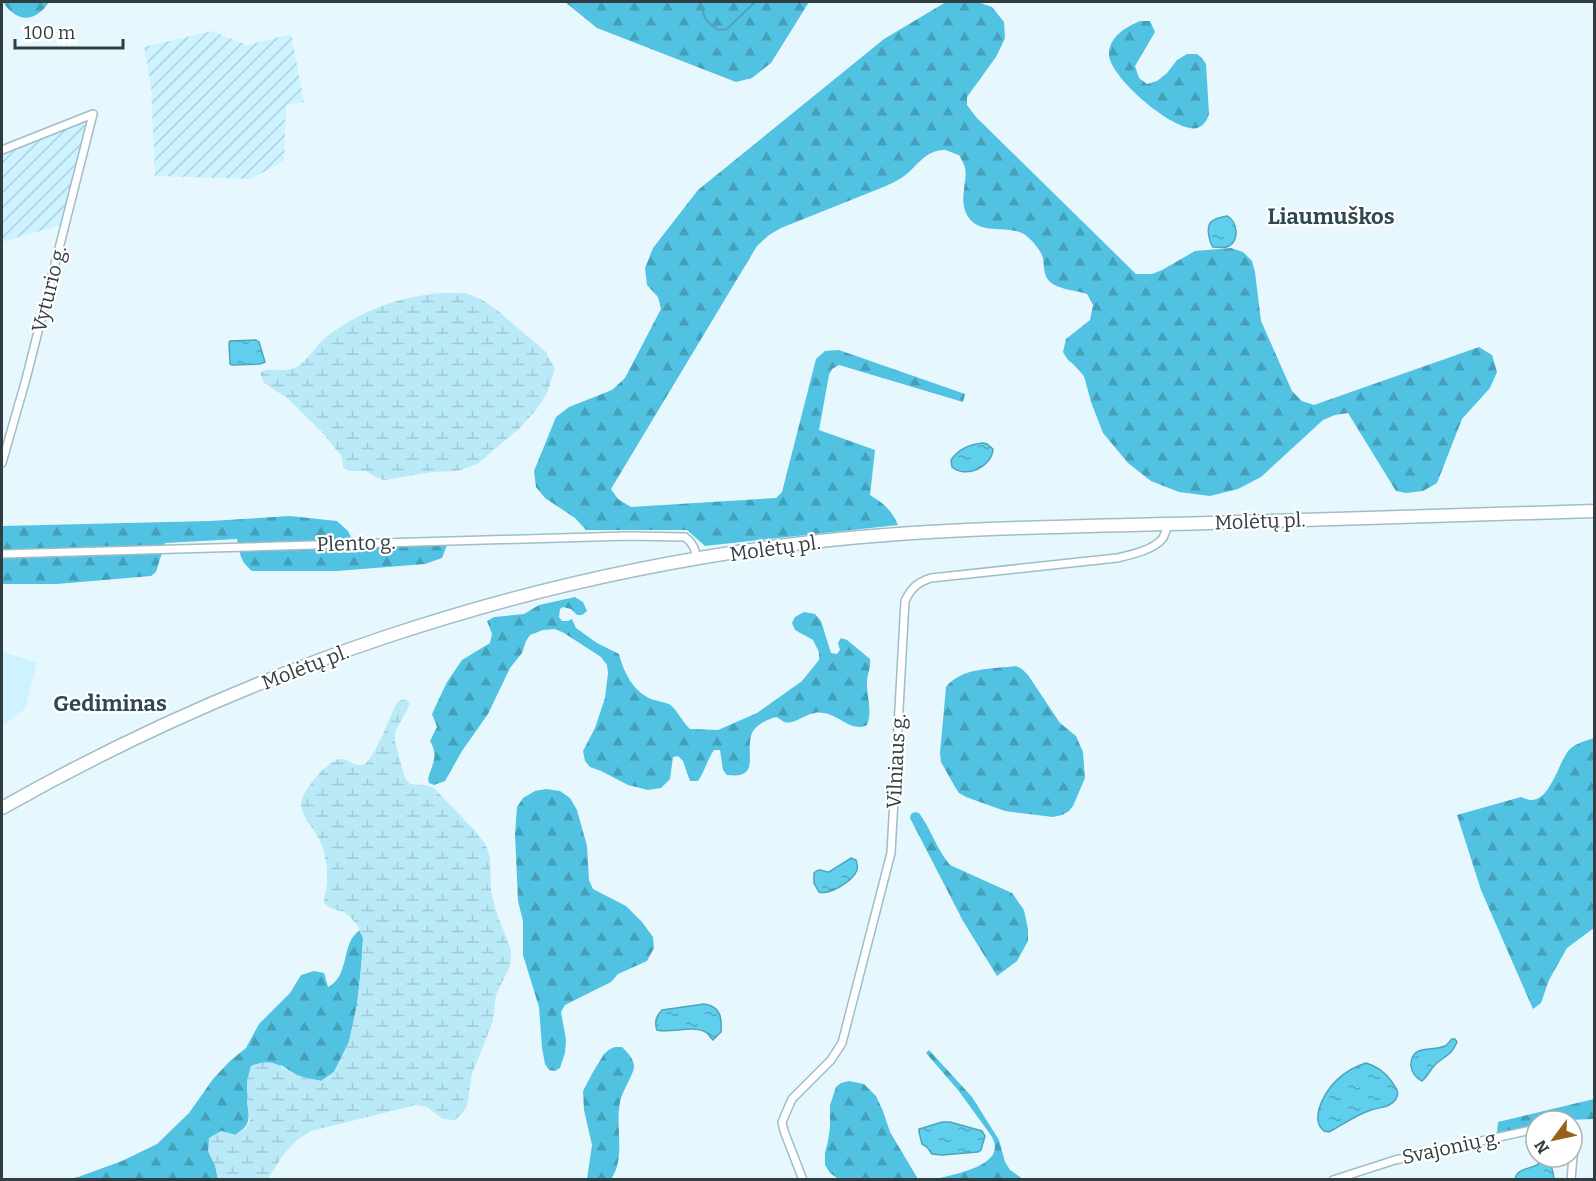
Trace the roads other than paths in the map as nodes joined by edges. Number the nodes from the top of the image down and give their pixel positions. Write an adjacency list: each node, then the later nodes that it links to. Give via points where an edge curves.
1 (2, 150): 2 (street, Vyturio g., via 93,114)
2 (2, 462)
3 (1594, 511): 4 (highway, Molėtų pl.)
4 (1168, 524): 6 (highway, Molėtų pl., via 895,534); 9 (street, Vilniaus g., via 1163,538 1142,552 931,578 910,591 905,601 891,853 842,1043 831,1060 792,1099 782,1122)
5 (2, 554): 6 (street, Plento g., via 627,536 685,537 692,542)
6 (697, 559): 7 (highway, Molėtų pl., via 550,590 335,654 182,716)
7 (2, 808)
8 (1524, 1132): 10 (street, Svajonių g., via 1395,1160)
9 (803, 1179)
10 (1333, 1179)

